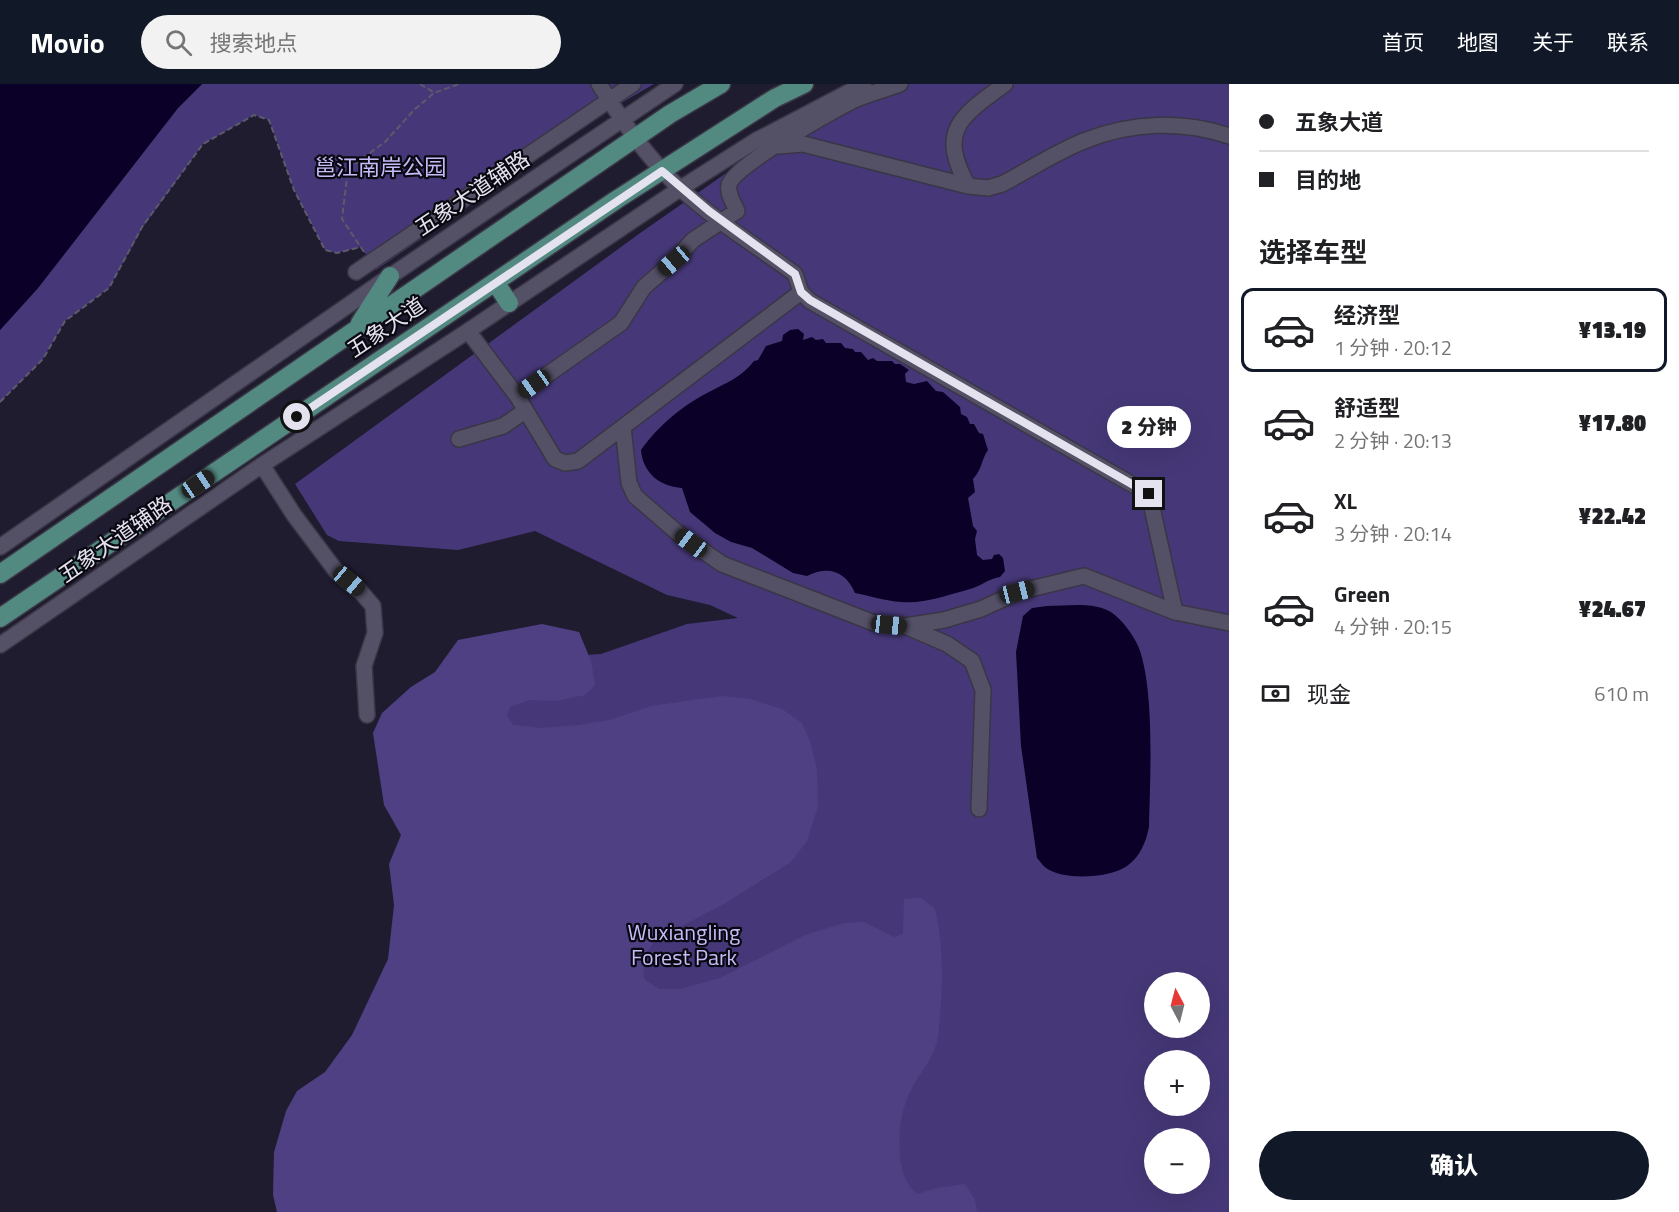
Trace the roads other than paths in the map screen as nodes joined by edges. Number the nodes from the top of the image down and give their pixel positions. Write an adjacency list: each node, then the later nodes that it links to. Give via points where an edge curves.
1 (599, 84): 9 (street)
2 (633, 84): 9 (street)
3 (675, 84): 10 (street, 五象大道辅路)
4 (721, 84): 12 (main road, 五象大道)
5 (804, 84): 14 (main road, 五象大道, via 775,98)
6 (864, 84): 16 (street, 五象大道辅路, via 755,141)
7 (900, 84): 13 (street, via 854,100)
8 (1005, 84): 15 (street, via 968,111 958,124 954,150 957,166)
9 (609, 99): 10 (street); 18 (street)
10 (620, 119): 12 (street); 19 (street, 五象大道辅路)
11 (1229, 136): 15 (street, via 1187,124 1122,131 1084,141 1002,184 988,188)
12 (635, 138): 14 (street); 23 (main road, 五象大道)
13 (773, 147): 15 (street, via 803,144); 17 (street, via 736,174 729,184 737,211)
14 (662, 171): 16 (street); 20 (main road, 五象大道)
15 (968, 186)
16 (681, 188): 17 (street); 22 (street, 五象大道辅路)
17 (723, 222): 21 (street, via 795,274); 25 (street, via 693,240 644,288 621,323)
18 (356, 272)
19 (390, 276): 23 (main road); 30 (street, 五象大道辅路)
20 (495, 282): 22 (main road); 35 (main road, 五象大道)
21 (801, 292): 27 (street); 34 (street, via 1149,494)
22 (509, 303): 24 (street, 五象大道辅路)
23 (356, 330): 31 (main road, 五象大道)
24 (468, 331): 25 (street); 29 (street, 五象大道辅路)
25 (517, 396): 26 (street)
26 (525, 411): 27 (street, via 547,449 565,464 578,461); 28 (street, via 503,426)
27 (623, 427): 38 (street, via 629,483 635,496 703,552 722,564 874,623)
28 (459, 439)
29 (262, 465): 40 (street, 五象大道辅路); 41 (street, via 336,571 373,606 375,633 364,666)
30 (0, 547)
31 (20, 561): 32 (main road); 33 (main road, 五象大道)
32 (0, 565)
33 (0, 574)
34 (1175, 612): 36 (street, via 1084,576 1017,592); 37 (street)
35 (0, 618)
36 (944, 620): 38 (street); 39 (street)
37 (1229, 623)
38 (905, 626): 39 (street)
39 (946, 644): 42 (street, via 972,661 983,690)
40 (0, 645)
41 (367, 715)
42 (979, 809)

